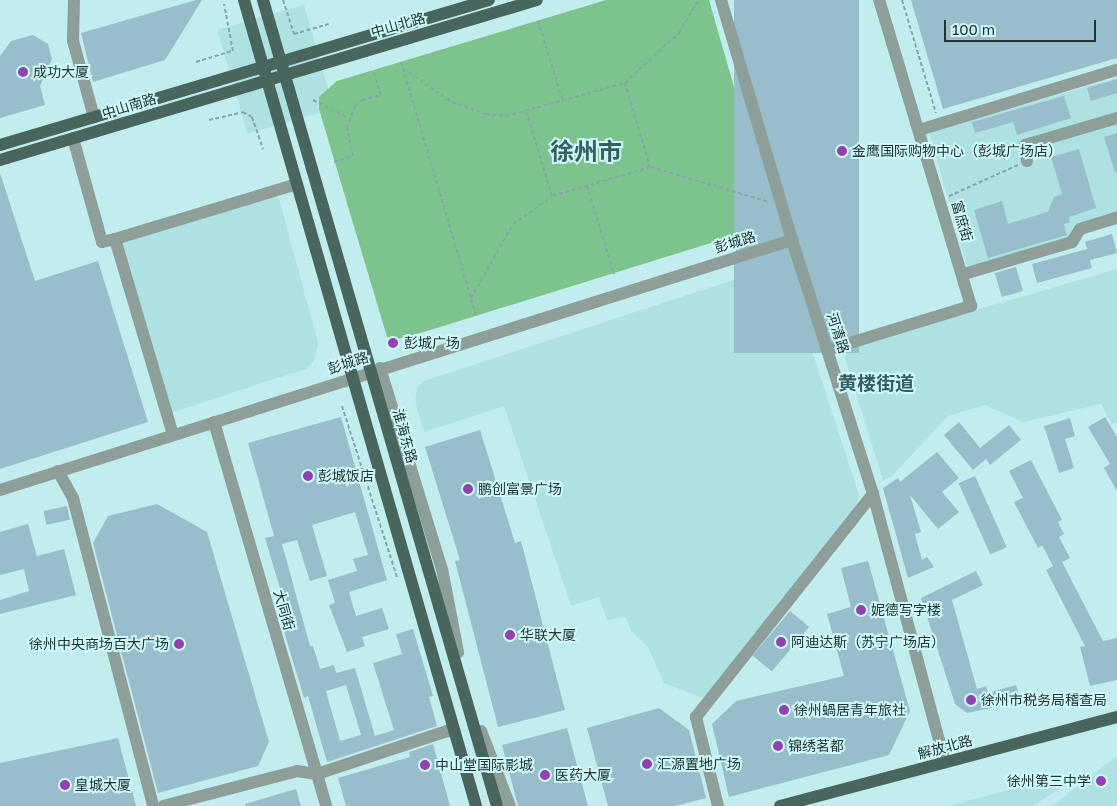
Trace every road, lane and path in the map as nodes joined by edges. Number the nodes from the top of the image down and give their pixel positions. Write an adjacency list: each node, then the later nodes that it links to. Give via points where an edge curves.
1 (74, 0): 28 (street, via 73,41)
2 (244, 0): 17 (main road)
3 (263, 0): 14 (main road, 淮海东路)
4 (283, 0): 13 (path, via 294,34)
5 (489, 0): 14 (main road, 中山北路)
6 (538, 0): 21 (main road, 中山北路)
7 (698, 0): 23 (path, via 679,33)
8 (721, 0): 44 (street, 河清路)
9 (880, 0): 32 (street, 富庶街)
10 (902, 0): 27 (path)
11 (224, 4): 15 (path, via 233,51)
12 (538, 21): 25 (path)
13 (329, 24)
14 (280, 61): 17 (main road, 中山北路); 21 (main road, 淮海东路)
15 (196, 62)
16 (401, 62): 18 (path)
17 (263, 66): 22 (main road); 28 (main road, 中山南路)
18 (404, 69): 26 (path, via 452,102 486,114); 50 (path)
19 (373, 70): 29 (path, via 380,96 362,100)
20 (1117, 70): 32 (street)
21 (285, 75): 22 (main road, 中山北路); 53 (main road, 淮海东路)
22 (267, 80): 33 (main road, 中山南路); 40 (main road)
23 (625, 83): 25 (path); 39 (path)
24 (313, 100): 29 (path)
25 (563, 102): 26 (path)
26 (526, 113): 42 (path)
27 (937, 114)
28 (94, 117): 34 (main road, 中山南路)
29 (348, 118): 38 (path, via 353,156)
30 (1117, 118): 37 (street, via 1024,145)
31 (209, 120): 35 (path, via 243,112 252,117)
32 (919, 130): 43 (street, 富庶街)
33 (73, 138): 36 (main road, 中山南路); 46 (street, via 102,242)
34 (0, 145)
35 (263, 149)
36 (0, 160)
37 (1027, 161): 43 (path)
38 (334, 162)
39 (650, 167): 41 (path); 44 (path, via 773,204)
40 (297, 184): 46 (street); 54 (main road)
41 (588, 186): 42 (path); 48 (path)
42 (552, 196): 50 (path, via 512,224)
43 (940, 199): 52 (street, 富庶街, via 971,306)
44 (781, 202): 47 (street, 河清路)
45 (1117, 218): 49 (street, via 1080,229 1072,242)
46 (115, 239): 56 (street)
47 (792, 240): 52 (street, 河清路); 53 (street, 彭城路)
48 (614, 274)
49 (964, 274)
50 (471, 298): 51 (path)
51 (476, 316)
52 (827, 350): 59 (street, 河清路)
53 (375, 370): 54 (street, 彭城路); 69 (main road, 淮海东路); 70 (street, via 442,569 455,641 483,738)
54 (353, 377): 55 (street, 彭城路); 61 (main road)
55 (214, 422): 56 (street, 彭城路); 63 (street, 大同街)
56 (173, 434): 57 (street, 彭城路)
57 (58, 471): 58 (street, 彭城路); 65 (street, via 73,498)
58 (0, 490)
59 (873, 494): 62 (street, 河清路); 71 (street, via 696,717)
60 (1117, 717): 62 (main road, 解放北路)
61 (455, 732): 63 (street, via 447,730); 68 (main road)
62 (945, 762): 72 (main road, 解放北路)
63 (317, 774): 66 (street, via 297,771); 67 (street, 大同街)
64 (158, 793): 66 (street)
65 (153, 806)
66 (162, 806)
67 (326, 806)
68 (476, 806)
69 (497, 806)
70 (510, 806)
71 (718, 806)
72 (780, 806)

